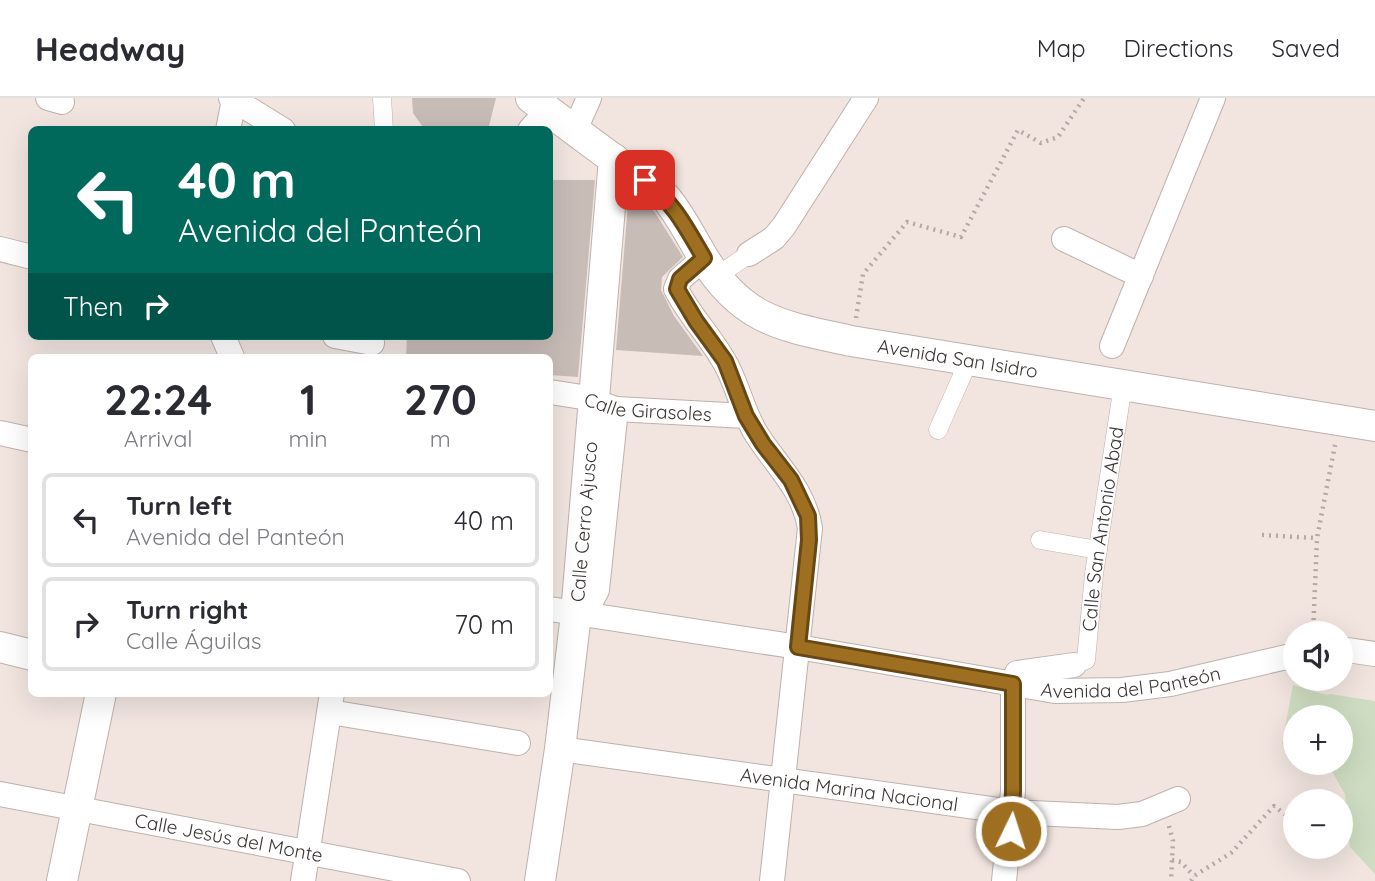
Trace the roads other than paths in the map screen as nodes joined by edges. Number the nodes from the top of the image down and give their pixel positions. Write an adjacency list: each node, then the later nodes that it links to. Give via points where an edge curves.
1 (382, 98): 9 (street)
2 (589, 98): 10 (street)
3 (866, 98): 14 (street, via 784,226)
4 (1213, 98): 17 (street)
5 (232, 99): 7 (street); 8 (street)
6 (536, 113): 10 (street, Avenida San Isidro)
7 (229, 126)
8 (277, 126)
9 (384, 126)
10 (574, 132): 11 (street, Avenida San Isidro)
11 (614, 159): 16 (street, Avenida San Isidro, via 666,198); 24 (street, Calle Cerro Ajusco)
12 (1064, 239): 17 (street)
13 (0, 249): 15 (street)
14 (749, 254): 16 (street)
15 (28, 256)
16 (710, 267): 21 (street, Avenida San Isidro, via 741,304 764,319 851,341); 25 (street, via 680,279 677,289 725,361)
17 (1141, 276): 20 (street)
18 (351, 340): 19 (street)
19 (372, 345)
20 (1112, 346)
21 (969, 360): 22 (street, Avenida San Isidro); 27 (street)
22 (1123, 385): 26 (street, Avenida San Isidro); 31 (street, Calle San Antonio Abad)
23 (553, 392): 24 (street, Calle Girasoles)
24 (604, 405): 25 (street, Calle Girasoles); 32 (street, Calle Cerro Ajusco)
25 (746, 416): 34 (street, via 791,480 808,516)
26 (1375, 426)
27 (938, 430)
28 (0, 433): 29 (street)
29 (28, 439)
30 (1040, 540): 31 (street)
31 (1098, 550): 39 (street, Calle San Antonio Abad, via 1086,660)
32 (563, 612): 34 (street, Avenida del Panteón); 44 (street, Calle Cerro Ajusco)
33 (0, 647): 36 (street)
34 (798, 647): 40 (street, Avenida del Panteón); 45 (street)
35 (1353, 651): 37 (street)
36 (28, 654)
37 (1375, 654)
38 (1283, 658): 40 (street, Avenida del Panteón, via 1170,684 1122,690 1055,691)
39 (1074, 664): 40 (street, via 1017,673)
40 (1013, 684): 49 (street)
41 (100, 697): 48 (street)
42 (331, 703): 43 (street); 51 (street)
43 (518, 743)
44 (560, 749): 45 (street, Avenida Marina Nacional); 55 (street, Calle Cerro Ajusco)
45 (783, 782): 49 (street, Avenida Marina Nacional); 50 (street)
46 (0, 794): 48 (street, Calle Jesús del Monte)
47 (1178, 799): 49 (street, Avenida Marina Nacional, via 1118,817)
48 (77, 807): 51 (street, Calle Jesús del Monte); 52 (street)
49 (1012, 812): 58 (street)
50 (776, 844): 56 (street); 57 (street)
51 (309, 853): 53 (street); 54 (street, Calle Jesús del Monte)
52 (62, 881)
53 (303, 881)
54 (458, 881)
55 (540, 881)
56 (772, 881)
57 (783, 881)
58 (1004, 881)

